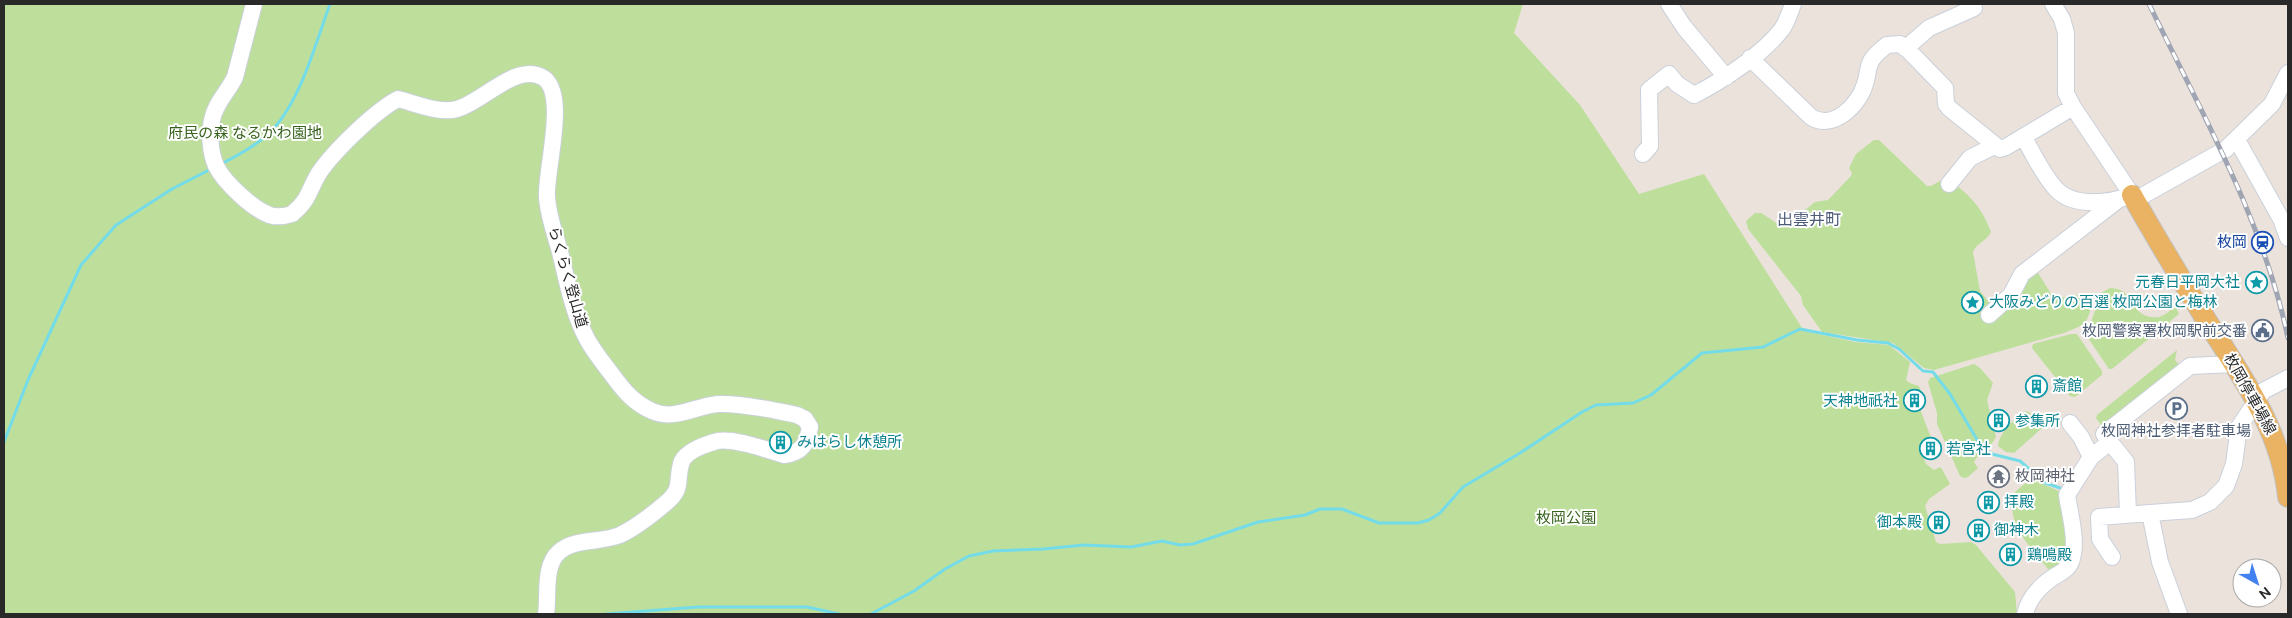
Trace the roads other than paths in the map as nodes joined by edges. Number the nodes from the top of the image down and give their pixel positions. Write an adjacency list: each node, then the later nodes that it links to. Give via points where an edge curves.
1 (254, 4): 29 (street, らくらく登山道, via 235,77 218,102 210,134 216,166 251,204 272,216 292,214 307,199 320,173 335,154 387,105 398,99 438,109 457,109 514,77 526,72 536,74 551,86 554,99 547,198 574,302 586,338 628,396 660,415 670,416 717,404 785,412 805,419 810,428 808,441 793,454 784,455 726,439 694,450 680,464 680,486 675,494 633,528 606,540 570,545 558,552 549,575)
2 (1669, 4): 9 (street, via 1684,28)
3 (1793, 4): 7 (street, via 1783,28)
4 (2052, 4): 10 (street, via 2066,33 2066,93)
5 (1974, 8): 6 (street, via 1929,28)
6 (1906, 48): 7 (street, via 1900,44 1887,45 1878,52 1856,101 1829,122 1819,122 1811,117); 13 (street, via 1945,88 1949,108)
7 (1750, 58): 9 (street)
8 (2288, 73): 12 (street, via 2272,104)
9 (1726, 77): 14 (street, via 1694,95 1676,84 1669,74 1649,90 1650,146)
10 (2072, 108): 11 (street); 16 (street)
11 (2023, 137): 13 (street, via 2000,149); 16 (street, via 2058,191 2089,202)
12 (2237, 140): 16 (street, via 2222,152); 17 (street, via 2281,219)
13 (1994, 146): 15 (street, via 1970,158)
14 (1643, 154)
15 (1949, 184)
16 (2128, 198): 18 (street, via 2026,270 2011,295); 19 (main road, 枚岡停車場線)
17 (2288, 238)
18 (1989, 315)
19 (2234, 364): 21 (main road, 枚岡停車場線); 23 (street, via 2190,366 2104,434)
20 (2288, 378): 21 (street, via 2263,391)
21 (2257, 401): 25 (main road, 枚岡停車場線, via 2274,436 2286,475); 26 (street, via 2239,427 2234,464 2226,486 2210,502 2192,510)
22 (2070, 423): 24 (street)
23 (2110, 442): 24 (street); 27 (street, via 2126,462)
24 (2091, 458): 30 (street, via 2067,496 2074,539 2071,563 2036,592)
25 (2288, 497)
26 (2150, 513): 27 (street); 31 (street, via 2160,562)
27 (2128, 514): 28 (street, via 2100,517 2100,539)
28 (2112, 557)
29 (546, 614)
30 (2025, 614)
31 (2179, 614)

